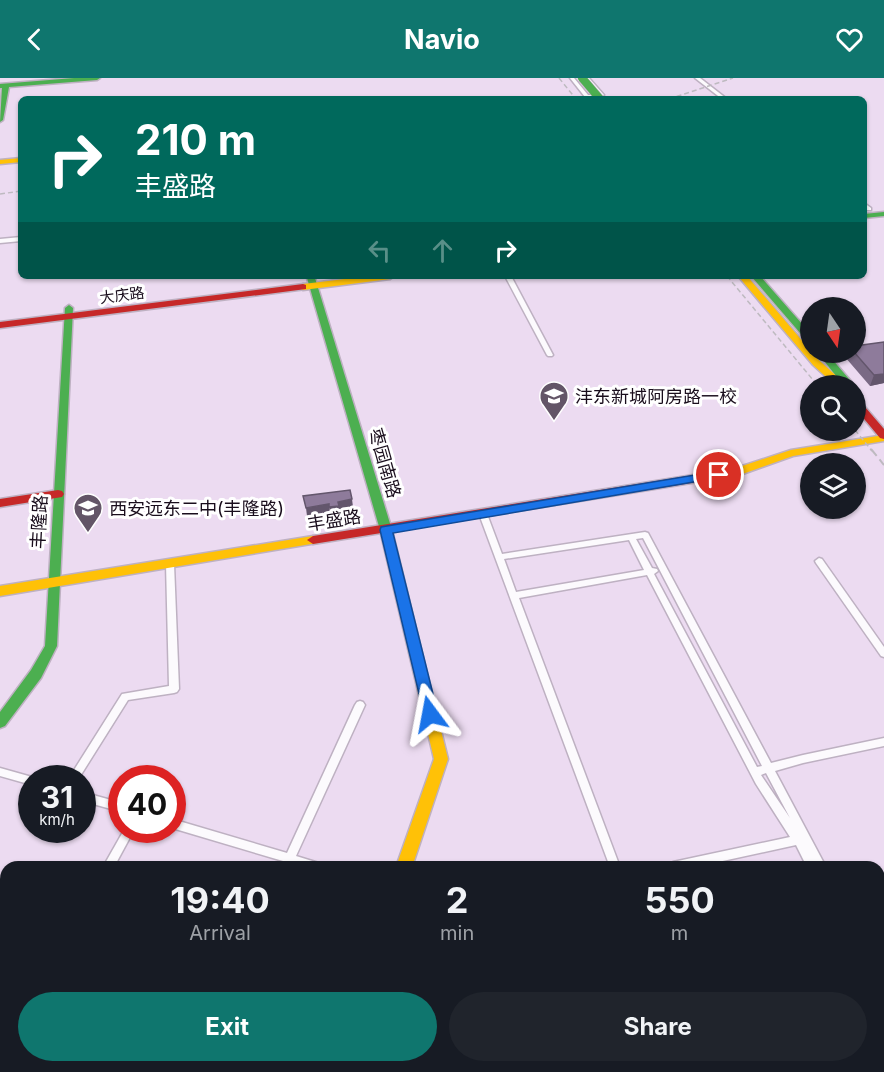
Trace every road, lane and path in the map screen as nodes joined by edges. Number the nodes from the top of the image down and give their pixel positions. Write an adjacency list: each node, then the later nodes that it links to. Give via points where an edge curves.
1 (97, 78): 7 (street)
2 (572, 78): 8 (street)
3 (577, 78): 9 (street, bridge)
4 (582, 78): 10 (street, bridge)
5 (587, 78): 11 (street)
6 (698, 78): 12 (street)
7 (3, 86): 13 (street)
8 (587, 96)
9 (592, 96)
10 (593, 96)
11 (600, 96)
12 (721, 96)
13 (0, 120)
14 (18, 160): 15 (street)
15 (0, 162)
16 (884, 207): 17 (street)
17 (867, 210)
18 (867, 210): 19 (street)
19 (884, 214)
20 (18, 239): 21 (street)
21 (0, 241)
22 (320, 279): 29 (street, 大庆路)
23 (352, 279): 29 (street, 大庆路)
24 (510, 279): 36 (street)
25 (745, 279): 40 (street, via 816,363)
26 (751, 279): 35 (street)
27 (758, 279): 34 (street)
28 (765, 279): 32 (street)
29 (313, 282): 30 (street, 大庆路); 49 (street, 枣园南路)
30 (69, 312): 31 (street, 大庆路); 33 (street, 大庆路); 46 (street, 丰隆路)
31 (0, 317)
32 (800, 320)
33 (0, 325)
34 (800, 328)
35 (800, 337)
36 (550, 355)
37 (825, 363): 39 (street)
38 (828, 363): 39 (street)
39 (833, 371): 41 (street)
40 (832, 375)
41 (837, 375)
42 (866, 404): 44 (street)
43 (866, 415): 45 (street)
44 (884, 424)
45 (884, 437): 48 (street, 丰盛路, via 791,453 743,471)
46 (58, 495): 47 (street); 56 (street, 丰隆路)
47 (0, 503)
48 (483, 514): 49 (street, 丰盛路); 51 (street)
49 (386, 530): 53 (street, 丰盛路); 80 (street, 枣园南路, via 441,759)
50 (631, 537): 51 (street); 54 (street, via 645,535); 55 (street)
51 (499, 557): 58 (street)
52 (819, 561): 63 (street)
53 (170, 564): 56 (street, 丰盛路); 69 (street, via 174,689 124,697)
54 (663, 570): 55 (street); 59 (street)
55 (649, 572): 58 (street); 60 (street)
56 (54, 583): 57 (street, 丰盛路); 67 (street, 丰隆路, via 47,657)
57 (0, 591)
58 (513, 596): 81 (street)
59 (679, 600): 60 (street); 61 (street)
60 (665, 602): 62 (street)
61 (698, 635): 62 (street); 64 (street)
62 (684, 638): 65 (street)
63 (884, 654)
64 (727, 690): 65 (street); 70 (street)
65 (713, 693): 72 (street)
66 (360, 705): 79 (street)
67 (0, 722)
68 (884, 742): 70 (street)
69 (82, 765)
70 (769, 769): 72 (street); 75 (street)
71 (0, 772): 73 (street)
72 (755, 772): 75 (street)
73 (18, 777)
74 (186, 828): 78 (street)
75 (802, 838): 82 (street); 83 (street); 84 (street)
76 (122, 843): 77 (street)
77 (111, 861)
78 (282, 861)
79 (289, 861)
80 (406, 861)
81 (613, 861)
82 (700, 861)
83 (811, 861)
84 (816, 861)

